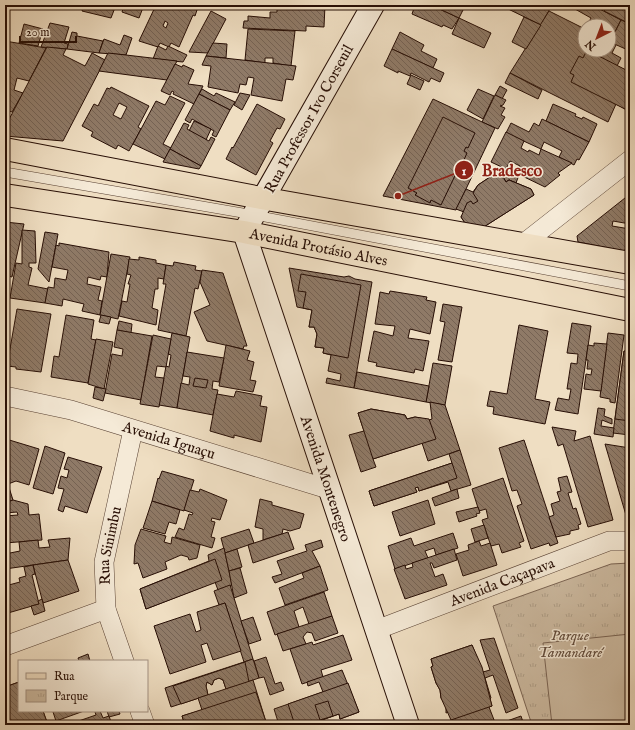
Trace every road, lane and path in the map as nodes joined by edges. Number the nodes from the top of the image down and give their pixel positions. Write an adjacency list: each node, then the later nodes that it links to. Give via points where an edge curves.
1 (373, 5): 7 (street, Rua Professor Ivo Corseuil)
2 (5, 149): 7 (main road, Avenida Protásio Alves)
3 (630, 160): 8 (street)
4 (5, 172): 6 (lane)
5 (5, 195): 7 (main road, Avenida Protásio Alves)
6 (206, 207): 7 (lane); 7 (lane); 7 (lane)
7 (256, 211): 8 (main road, Avenida Protásio Alves); 10 (lane); 11 (main road, Avenida Protásio Alves); 14 (street, Avenida Montenegro)
8 (523, 244): 9 (main road, Avenida Protásio Alves)
9 (630, 263)
10 (630, 286)
11 (630, 310)
12 (5, 396): 13 (street, Avenida Iguaçu, via 71,410)
13 (134, 430): 14 (street, Avenida Iguaçu); 16 (street, Rua Sinimbu, via 104,562)
14 (331, 490): 17 (street, Avenida Montenegro)
15 (630, 541): 17 (street, Avenida Caçapava, via 609,541)
16 (106, 609): 18 (street); 19 (street, Rua Sinimbu)
17 (376, 630): 22 (street, Avenida Montenegro)
18 (5, 646)
19 (124, 660)
20 (140, 712): 21 (street)
21 (145, 725)
22 (408, 725)

